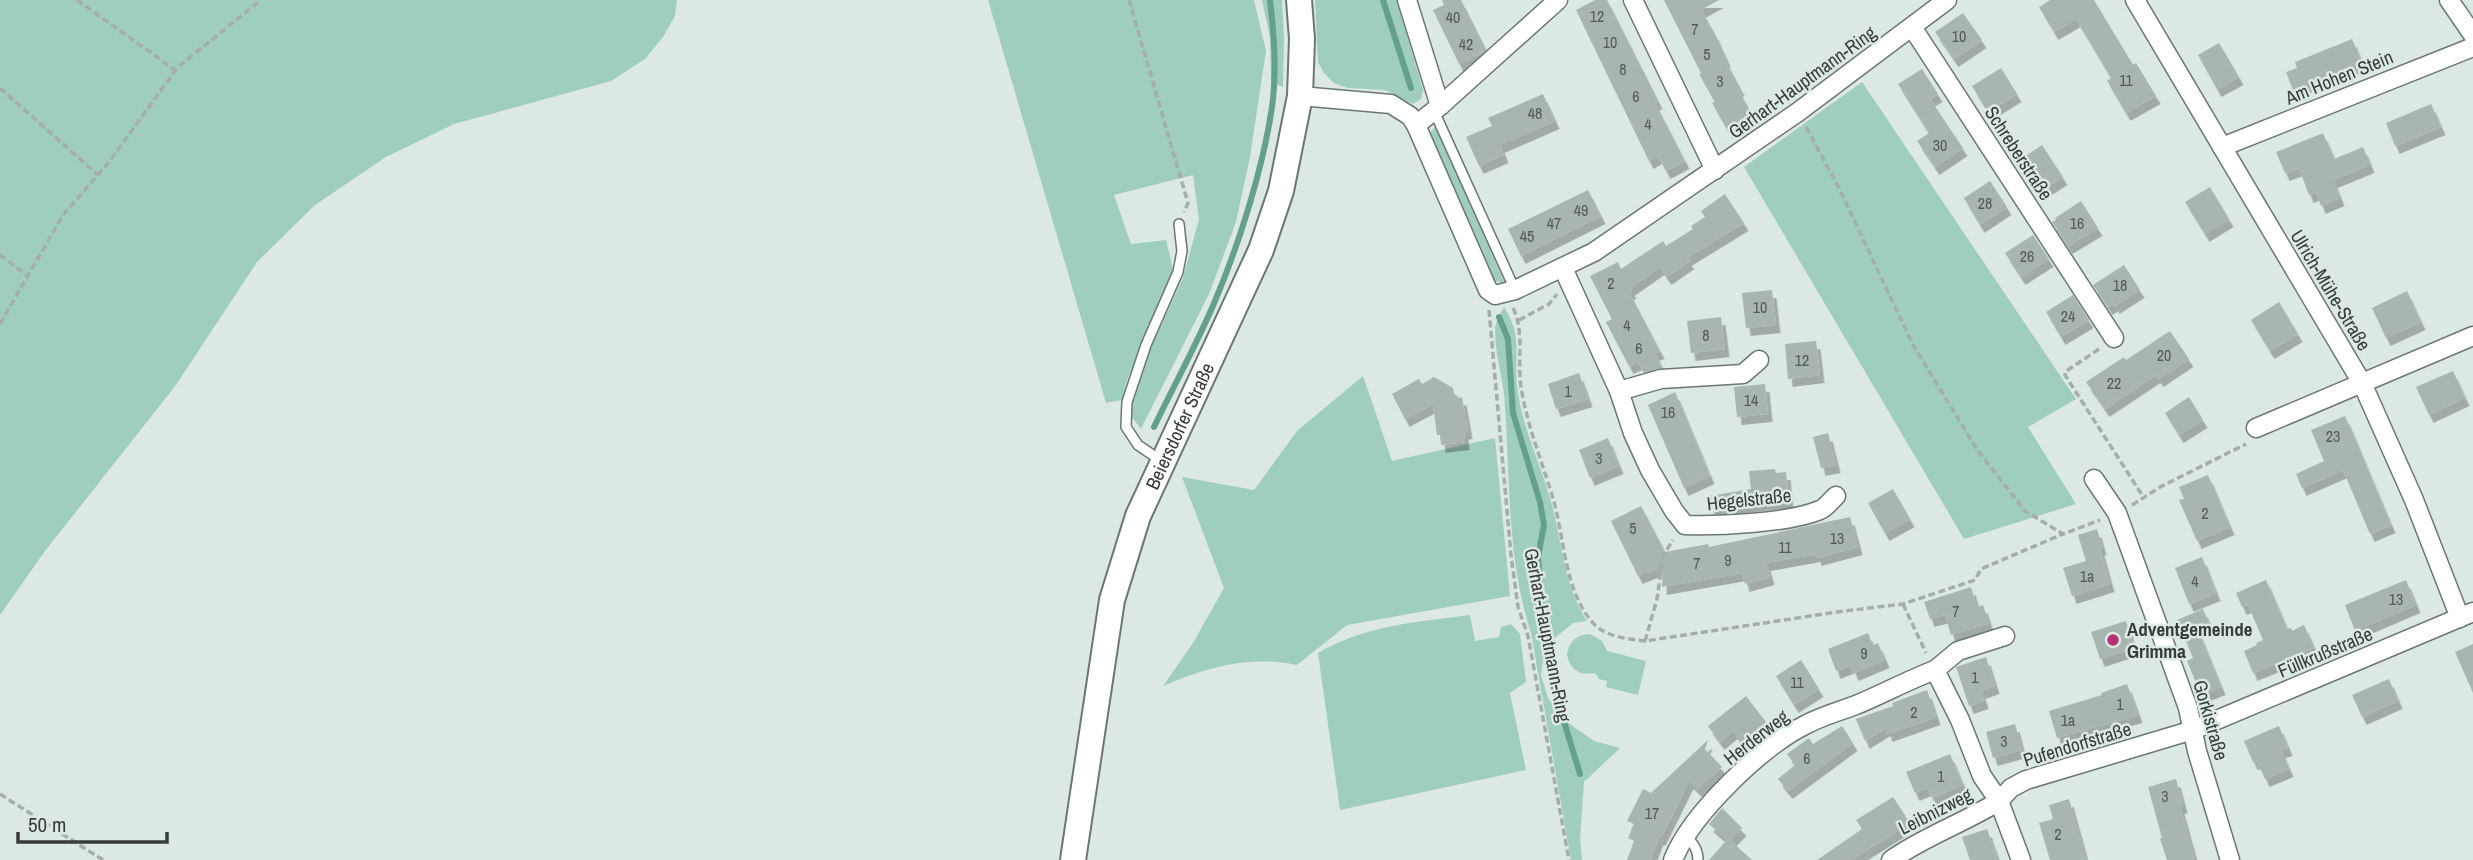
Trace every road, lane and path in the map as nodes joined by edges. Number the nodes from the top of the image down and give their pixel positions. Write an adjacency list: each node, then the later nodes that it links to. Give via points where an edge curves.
1 (77, 0): 14 (path)
2 (261, 0): 14 (path)
3 (1129, 0): 23 (path, via 1188,203)
4 (1299, 0): 16 (street, Beiersdorfer Straße)
5 (1407, 0): 17 (street)
6 (1558, 0): 17 (street)
7 (1633, 0): 21 (street, Gerhart-Hauptmann-Ring)
8 (1947, 0): 11 (street)
9 (2135, 0): 20 (street, Ulrich-Mühe-Straße)
10 (2449, 0): 12 (street)
11 (1912, 27): 18 (street, Gerhart-Hauptmann-Ring); 32 (street, Schreberstraße)
12 (2473, 35)
13 (2473, 47): 20 (street, Am Hohen Stein)
14 (175, 70): 22 (path)
15 (0, 88): 22 (path)
16 (1300, 96): 19 (street, via 1391,104); 37 (street, Beiersdorfer Straße, via 1281,191 1261,250)
17 (1437, 108): 19 (street); 28 (lane)
18 (1798, 112): 21 (street, Gerhart-Hauptmann-Ring); 41 (path, via 1913,345 2007,490 2025,510 2063,534)
19 (1416, 125): 27 (street)
20 (2222, 148): 34 (street, Ulrich-Mühe-Straße)
21 (1715, 170): 25 (street, Gerhart-Hauptmann-Ring)
22 (98, 175): 26 (path, via 63,215)
23 (1178, 224): 37 (lane, via 1182,251 1178,272 1126,402 1126,427 1138,445)
24 (0, 256): 26 (path)
25 (1566, 274): 28 (street, Gerhart-Hauptmann-Ring); 29 (path, via 1549,304); 35 (street, Hegelstraße)
26 (29, 276): 30 (path)
27 (1488, 290): 28 (street, Gerhart-Hauptmann-Ring, via 1495,295); 54 (path, Gerhart-Hauptmann-Ring, via 1518,607 1531,649)
28 (1515, 290)
29 (1519, 320)
30 (0, 324)
31 (2473, 336): 34 (street)
32 (2114, 338): 40 (path, via 2065,372)
33 (1759, 360): 35 (street, via 1743,374 1661,379)
34 (2362, 383): 36 (street); 44 (street, Ulrich-Mühe-Straße)
35 (1619, 391): 42 (street, Hegelstraße, via 1650,470)
36 (2256, 428): 40 (path, via 2251,441)
37 (1162, 460): 53 (street, Beiersdorfer Straße, via 1138,516 1112,600)
38 (2094, 479): 41 (street, Gorkistraße)
39 (1836, 496): 42 (street, Hegelstraße, via 1821,510 1783,519)
40 (2144, 498): 41 (path)
41 (2117, 513): 48 (street, Gorkistraße)
42 (1685, 525): 46 (path, via 1664,556)
43 (1903, 604): 47 (path)
44 (2466, 615): 48 (street, Füllkrußstraße)
45 (2005, 636): 47 (street, Herderweg, via 1958,651)
46 (1645, 641)
47 (1935, 670): 50 (street, via 1982,776); 51 (street, Herderweg, via 1805,724 1737,776)
48 (2193, 730): 50 (street, Pufendorfstraße, via 2026,780); 59 (street, Gorkistraße)
49 (0, 794): 52 (path)
50 (1999, 800): 57 (street, Leibnizweg); 58 (street)
51 (1685, 836): 55 (street, Herderweg); 56 (lane)
52 (103, 860)
53 (1073, 860)
54 (1569, 860)
55 (1673, 860)
56 (1698, 860)
57 (1891, 860)
58 (2021, 860)
59 (2230, 860)

